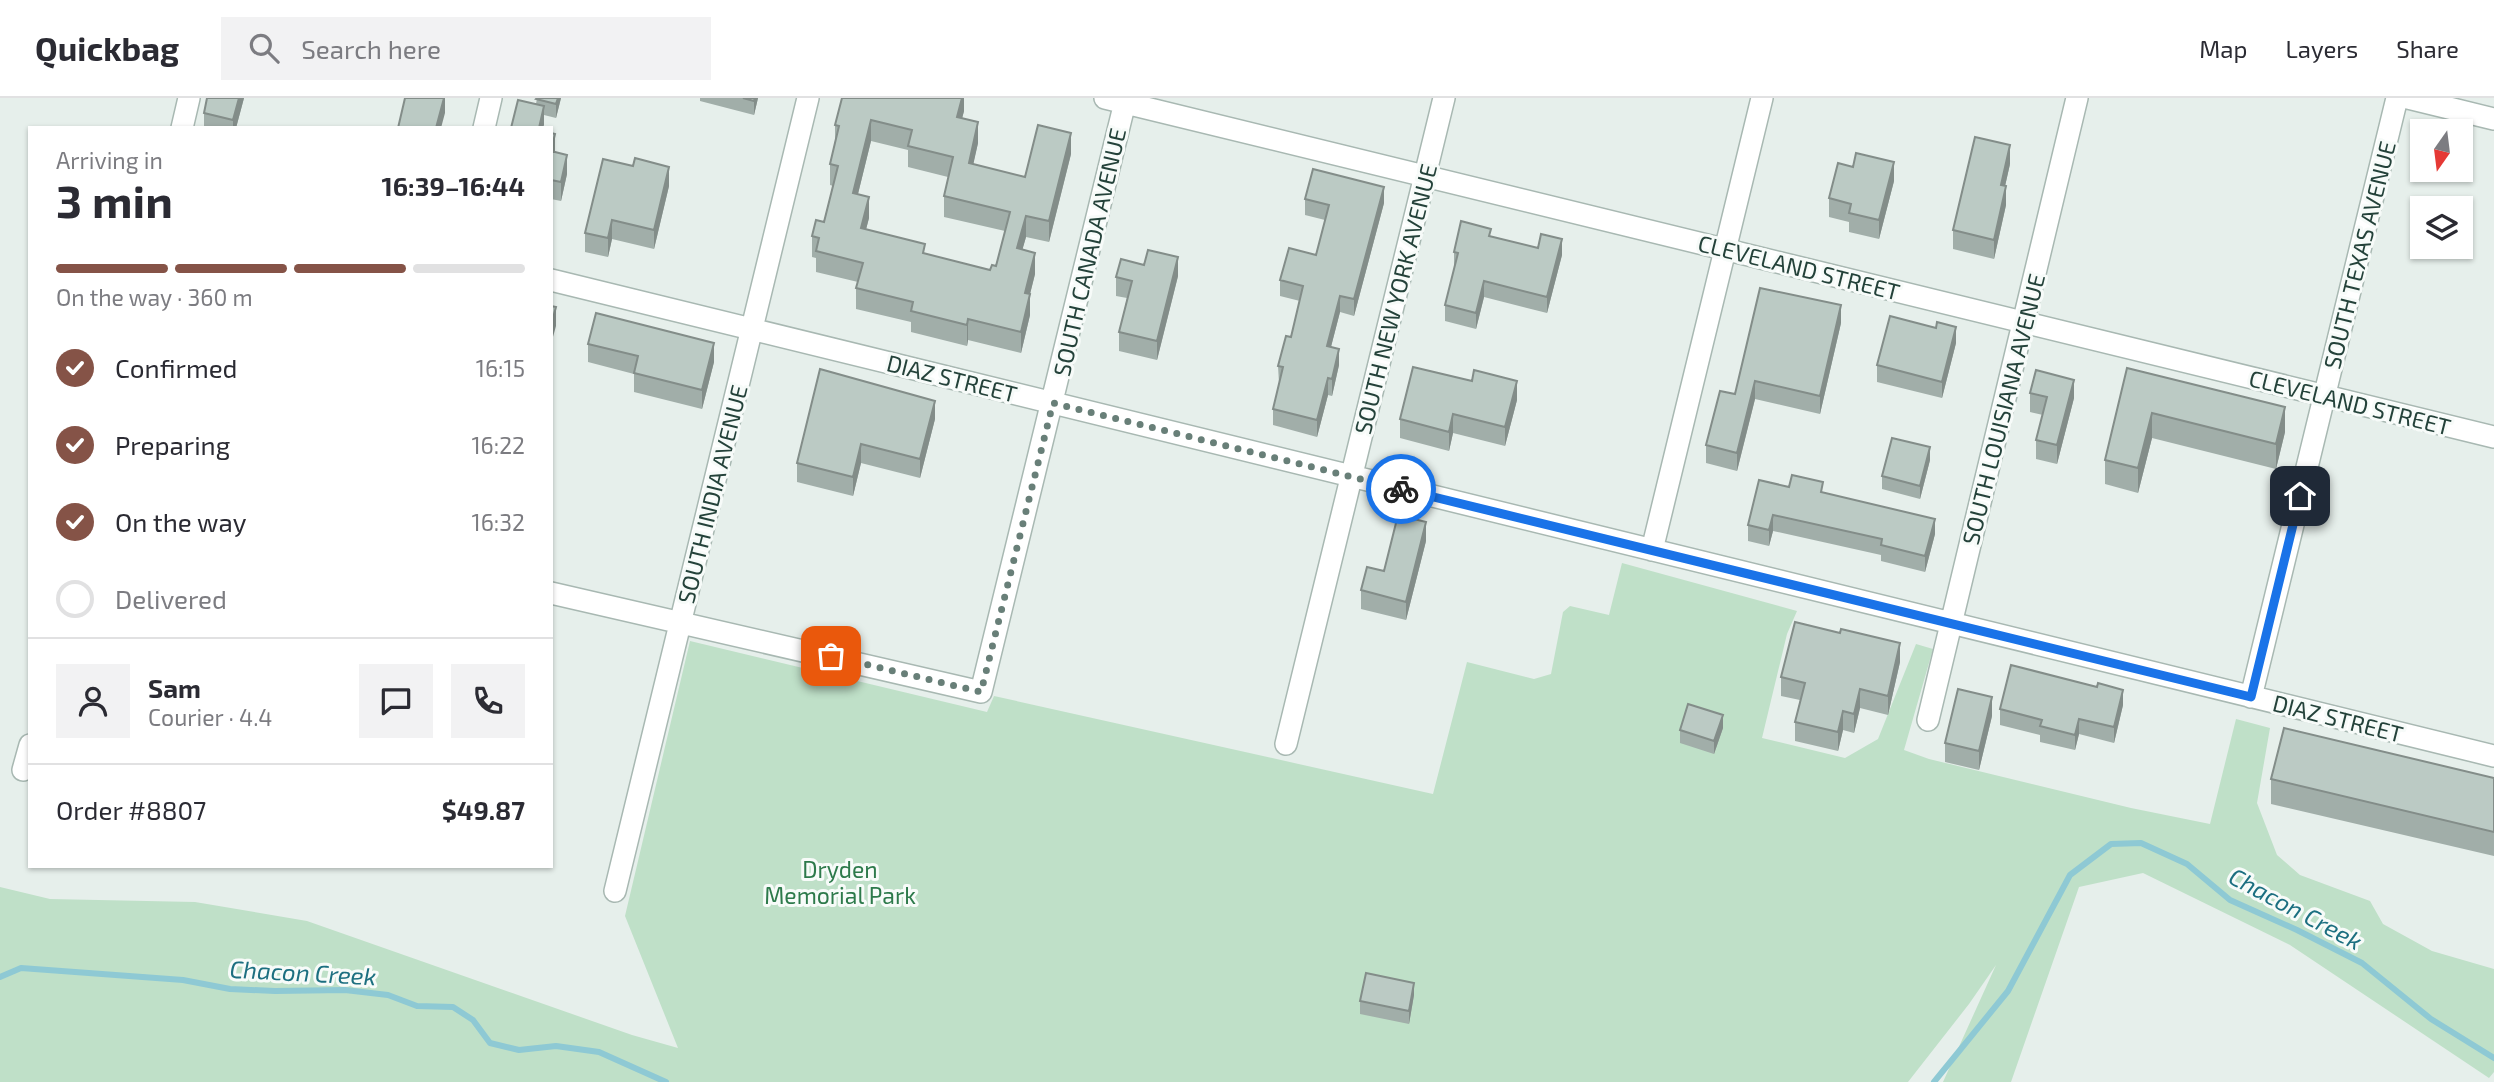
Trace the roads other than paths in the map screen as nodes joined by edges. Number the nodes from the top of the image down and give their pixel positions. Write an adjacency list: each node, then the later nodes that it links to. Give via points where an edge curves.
1 (189, 98): 11 (street)
2 (491, 98): 12 (street)
3 (808, 98): 17 (street, SOUTH INDIA AVENUE)
4 (1444, 98): 13 (street, SOUTH NEW YORK AVENUE)
5 (1762, 98): 14 (street)
6 (2077, 98): 16 (street, SOUTH LOUISIANA AVENUE)
7 (2397, 98): 18 (street, SOUTH TEXAS AVENUE)
8 (2408, 98): 10 (street)
9 (1118, 100): 13 (street, CLEVELAND STREET); 19 (street, SOUTH CANADA AVENUE)
10 (2494, 119)
11 (182, 126)
12 (484, 126)
13 (1424, 176): 14 (street, CLEVELAND STREET); 21 (street, SOUTH NEW YORK AVENUE)
14 (1725, 249): 16 (street, CLEVELAND STREET); 22 (street)
15 (553, 280): 17 (street, DIAZ STREET)
16 (2025, 323): 18 (street, CLEVELAND STREET); 25 (street, SOUTH LOUISIANA AVENUE)
17 (753, 330): 19 (street, DIAZ STREET); 24 (street, SOUTH INDIA AVENUE)
18 (2325, 396): 20 (street, CLEVELAND STREET); 26 (street, SOUTH TEXAS AVENUE)
19 (1053, 403): 21 (street, DIAZ STREET); 24 (street, SOUTH CANADA AVENUE, via 981,692)
20 (2494, 437)
21 (1352, 477): 22 (street, DIAZ STREET); 28 (street, SOUTH NEW YORK AVENUE)
22 (1652, 550): 25 (street, DIAZ STREET)
23 (553, 593): 24 (street)
24 (680, 621): 32 (street, SOUTH INDIA AVENUE)
25 (1951, 623): 26 (street, DIAZ STREET); 27 (street, SOUTH LOUISIANA AVENUE)
26 (2251, 697): 30 (street, DIAZ STREET)
27 (1928, 720)
28 (1286, 744)
29 (28, 752): 31 (street)
30 (2494, 757)
31 (23, 770)
32 (615, 891)

